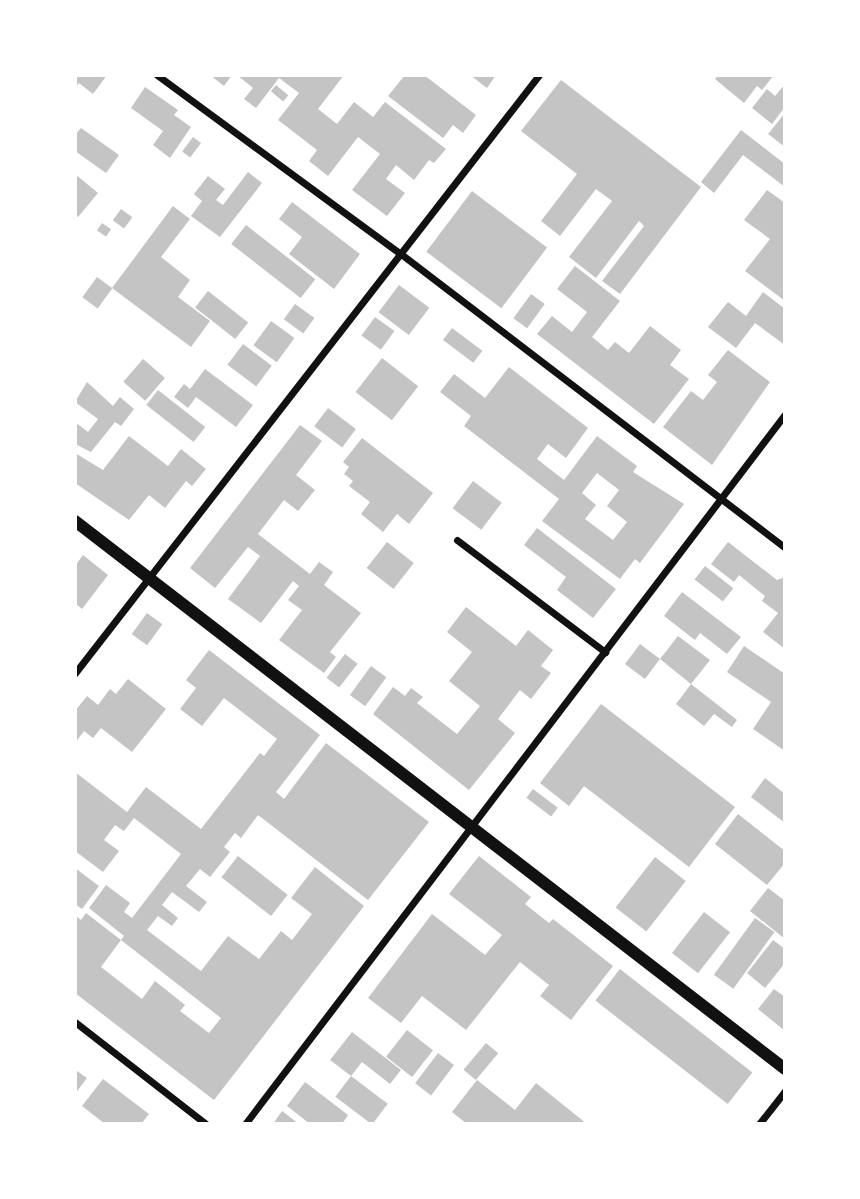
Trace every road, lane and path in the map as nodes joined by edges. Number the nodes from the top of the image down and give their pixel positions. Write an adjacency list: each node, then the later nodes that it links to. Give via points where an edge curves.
1 (157, 75): 3 (street)
2 (539, 75): 3 (street)
3 (401, 254): 5 (street); 9 (street)
4 (785, 414): 5 (street)
5 (721, 499): 8 (street); 10 (street)
6 (75, 521): 9 (street)
7 (457, 540): 10 (street)
8 (785, 548)
9 (149, 578): 11 (street); 12 (street)
10 (606, 652): 12 (street)
11 (75, 673)
12 (472, 827): 14 (street); 17 (street)
13 (75, 1022): 16 (street)
14 (785, 1069)
15 (785, 1091): 18 (street)
16 (206, 1124)
17 (245, 1124)
18 (759, 1124)

